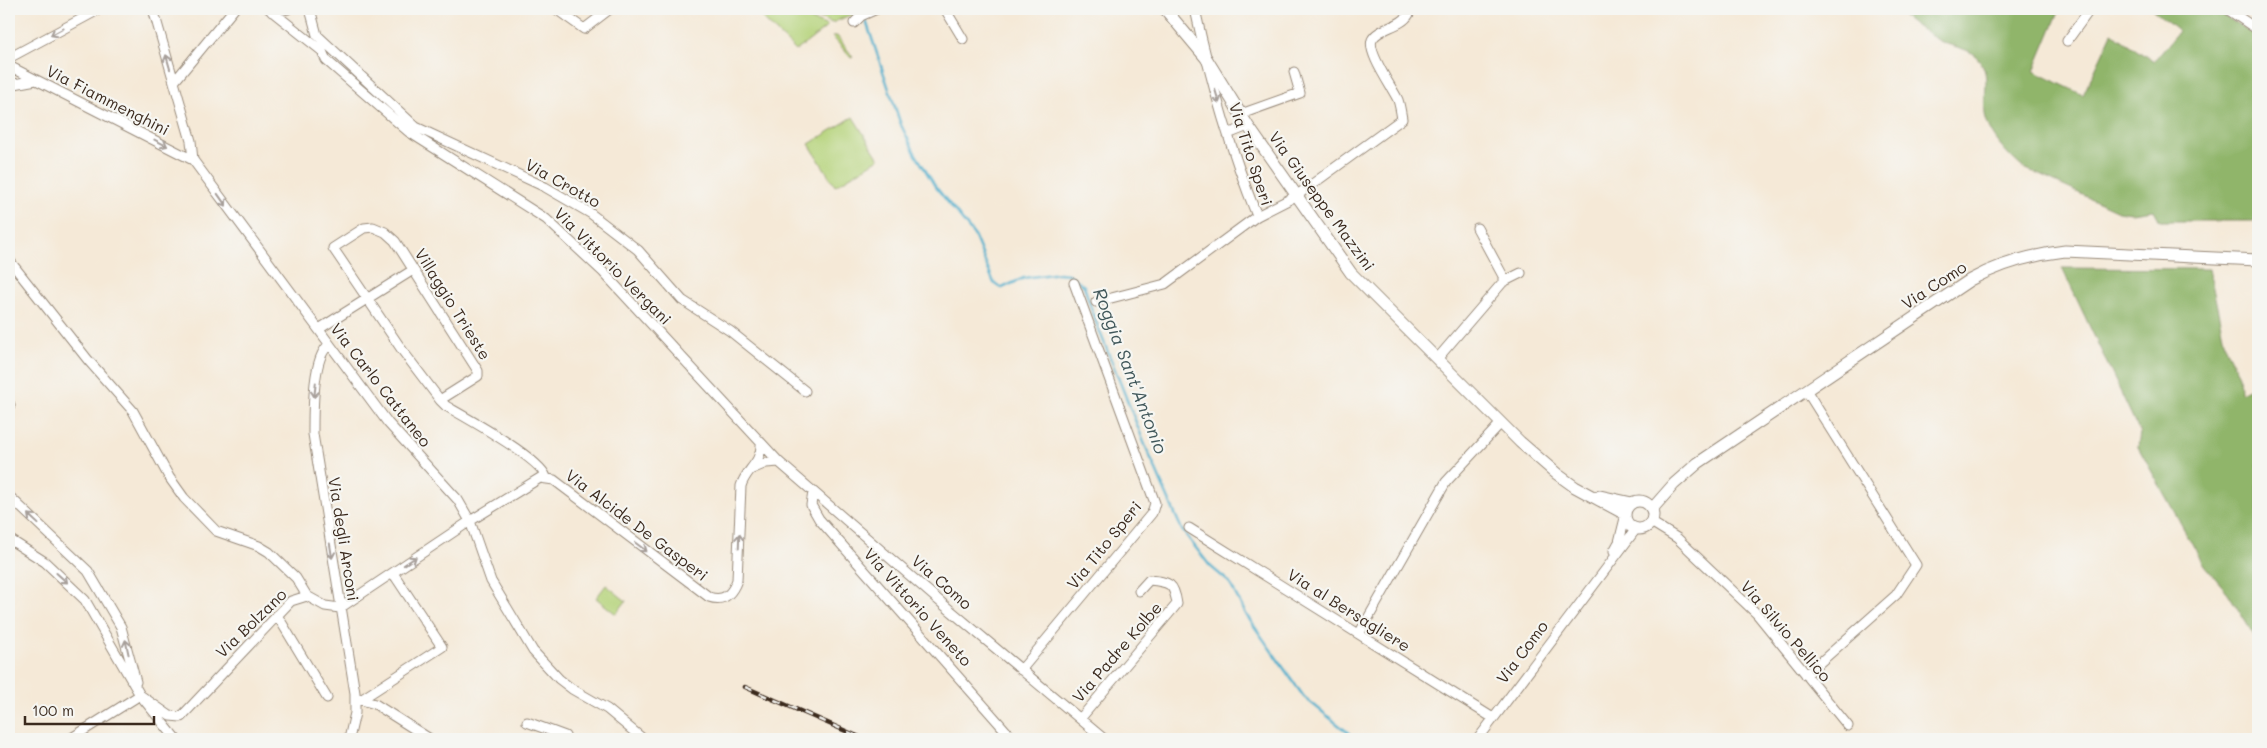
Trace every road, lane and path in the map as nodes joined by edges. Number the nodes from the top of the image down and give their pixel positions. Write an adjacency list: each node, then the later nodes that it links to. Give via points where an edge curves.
1 (100, 9): 22 (street, one-way to 22)
2 (152, 9): 28 (street, Via Carlo Cattaneo, one-way to 2)
3 (234, 9): 28 (street)
4 (288, 9): 15 (street)
5 (294, 9): 18 (street)
6 (310, 9): 49 (street, Via Crotto, via 317,36 416,127 545,187 590,213 638,250 682,300 730,331)
7 (556, 9): 8 (street, via 584,29)
8 (610, 9)
9 (945, 9): 20 (street)
10 (1165, 9): 23 (main road, Via Giuseppe Mazzini)
11 (1195, 9): 23 (street, Via Tito Speri)
12 (1407, 9): 34 (street, via 1409,14 1404,22 1379,33 1372,40 1372,51 1398,101 1402,119)
13 (2087, 9): 21 (street)
14 (2227, 9): 19 (street)
15 (267, 10): 18 (street, Via Vittorio Vergani); 24 (street, Via Vittorio Vergani, via 318,57)
16 (869, 13): 17 (street)
17 (854, 23)
18 (289, 25): 24 (street, Via Vittorio Vergani, via 322,51)
19 (2258, 30)
20 (964, 39)
21 (2067, 41)
22 (9, 58)
23 (1206, 58): 30 (main road, Via Giuseppe Mazzini); 32 (street, Via Tito Speri, one-way to 32)
24 (326, 60): 52 (street, Via Vittorio Vergani, via 410,132 546,219 603,272)
25 (9, 66): 27 (street, Via Fiammenghini)
26 (1294, 72): 30 (street, via 1300,93)
27 (36, 80): 29 (street); 33 (street, Via Fiammenghini, one-way to 33)
28 (174, 82): 33 (street, Via Carlo Cattaneo, via 191,141)
29 (9, 85)
30 (1241, 114): 31 (main road, Via Giuseppe Mazzini)
31 (1248, 126): 32 (street); 34 (main road, Via Giuseppe Mazzini)
32 (1228, 134): 35 (street, Via Tito Speri)
33 (193, 160): 45 (street, Via Carlo Cattaneo, one-way to 45)
34 (1296, 196): 35 (street); 47 (main road, Via Giuseppe Mazzini, via 1351,273)
35 (1256, 216): 44 (street, Via Tito Speri, via 1165,284)
36 (1477, 228): 41 (street, via 1503,276)
37 (9, 260): 71 (street, via 132,411 168,477 184,498 216,531 269,552 296,578)
38 (2258, 260): 48 (main road, Via Como, via 2085,250 2048,253 2012,261 1970,280)
39 (413, 270): 43 (street); 43 (street, Villaggio Trieste, via 390,236 379,228 364,228 333,248); 50 (street, Villaggio Trieste, via 478,371 478,376)
40 (1521, 273): 41 (street)
41 (1503, 282): 47 (street)
42 (1074, 283): 75 (street, Via Tito Speri, via 1155,503 1152,513)
43 (366, 298): 45 (street); 50 (street, Villaggio Trieste)
44 (1096, 302)
45 (319, 329): 46 (street, Via Carlo Cattaneo)
46 (329, 345): 63 (street, Via Carlo Cattaneo, via 397,435 458,500); 72 (street, Via degli Arconi, one-way to 72, via 320,355 313,434)
47 (1437, 359): 51 (main road, Via Giuseppe Mazzini)
48 (1806, 390): 56 (main road, Via Como, via 1718,448); 76 (street, via 1916,564 1896,595)
49 (805, 391)
50 (440, 400): 55 (street, via 539,467)
51 (1501, 423): 58 (main road, Via Giuseppe Mazzini, via 1556,474); 74 (street, via 1446,482)
52 (761, 446): 53 (street, Via Como); 54 (street, Via Alcide De Gasperi, via 760,456)
53 (779, 462): 54 (street); 57 (street, Via Como)
54 (749, 470): 55 (street, Via Alcide De Gasperi, one-way to 54, via 714,599 726,598 737,580 740,486)
55 (546, 477): 63 (street, via 534,479)
56 (1674, 484): 60 (main road, Via Como); 61 (main road, Via Como)
57 (813, 492): 75 (street, Via Como); 90 (street, Via Vittorio Veneto, via 811,506 820,519)
58 (1586, 493): 60 (main road, Via Giuseppe Mazzini); 62 (main road, Via Giuseppe Mazzini)
59 (9, 496): 77 (street, one-way to 59, via 121,627 91,574)
60 (1636, 502): 61 (main road, via 1647,504); 62 (main road)
61 (1652, 509): 64 (main road)
62 (1625, 516): 66 (main road, via 1628,525); 69 (street, Via Como, via 1619,542)
63 (470, 520): 68 (street, one-way to 63); 89 (street, Via Carlo Cattaneo, via 491,582 533,651 559,680 607,708)
64 (1651, 522): 66 (main road, via 1647,527); 76 (street, Via Silvio Pellico, via 1677,538 1756,614)
65 (1189, 528): 74 (street, Via al Bersagliere)
66 (1636, 529): 69 (street, Via Como)
67 (9, 539): 77 (street, one-way to 77, via 49,566 85,600)
68 (393, 573): 72 (street); 79 (street, via 442,647)
69 (1593, 585): 81 (street, Via Como)
70 (1139, 591): 80 (street, Via Padre Kolbe, via 1149,580 1166,582 1175,590 1177,604)
71 (307, 596): 72 (street, Via Bolzano, via 325,606); 73 (street, Via Bolzano, via 291,601)
72 (340, 608): 79 (street, Via degli Arconi)
73 (277, 615): 77 (street, Via Bolzano, via 185,714 177,718 170,716); 78 (street)
74 (1359, 634): 81 (street, Via al Bersagliere)
75 (1021, 670): 80 (street, Via Como)
76 (1806, 675): 83 (street, Via Silvio Pellico)
77 (140, 694): 84 (street); 85 (street)
78 (327, 698)
79 (359, 699): 86 (street, Via degli Arconi); 87 (street, via 389,712)
80 (1080, 718): 91 (street, Via Como)
81 (1493, 718): 92 (street, Via Como)
82 (527, 722): 88 (street, via 566,736)
83 (1848, 726)
84 (70, 739)
85 (176, 739)
86 (349, 739)
87 (430, 739)
88 (566, 739)
89 (643, 739)
90 (1013, 739)
91 (1104, 739)
92 (1478, 739)

